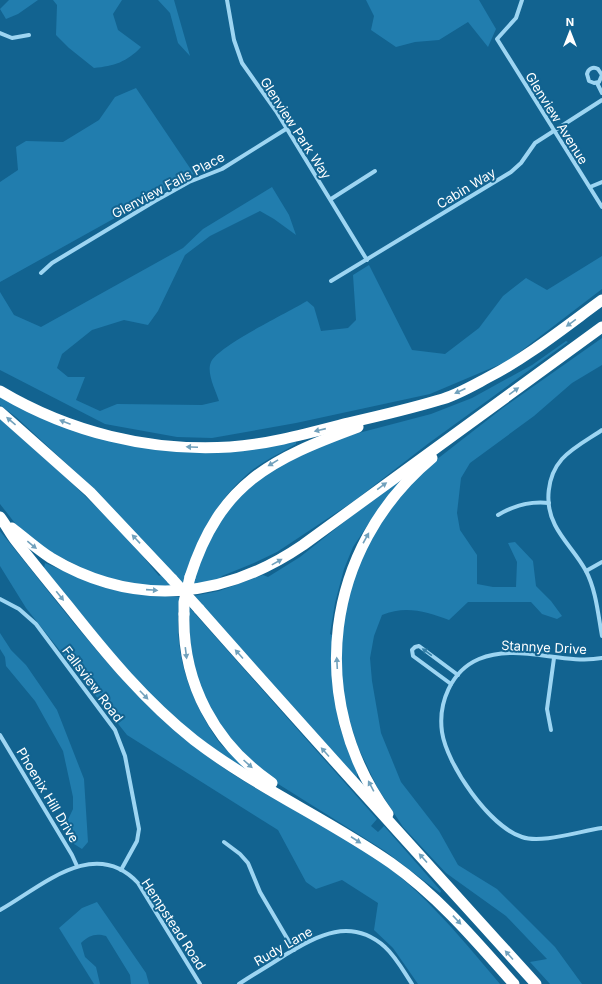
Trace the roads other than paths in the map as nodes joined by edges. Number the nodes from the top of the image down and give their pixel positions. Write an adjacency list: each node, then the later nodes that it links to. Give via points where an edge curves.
1 (227, 0): 9 (street, Glenview Park Way, via 234,40 242,63)
2 (522, 0): 10 (street, Glenview Avenue, via 512,23 496,39)
3 (0, 34): 4 (street, via 12,38)
4 (29, 35)
5 (602, 75): 6 (street); 6 (street, via 596,68 591,68 587,72 589,81)
6 (597, 83): 7 (street)
7 (602, 93)
8 (602, 100): 10 (street, Cabin Way)
9 (286, 129): 14 (street, Glenview Park Way); 17 (street, Glenview Falls Place, via 222,169 189,182 155,201)
10 (554, 131): 13 (street, Glenview Avenue); 16 (street, Cabin Way, via 535,143 511,172)
11 (375, 171): 14 (street)
12 (602, 182): 13 (street)
13 (590, 187): 15 (street, Glenview Avenue)
14 (330, 199): 16 (street, Glenview Park Way)
15 (602, 207)
16 (367, 260): 18 (street, Cabin Way)
17 (41, 272)
18 (330, 281)
19 (602, 300): 22 (highway, one-way to 22, via 518,360 488,378)
20 (602, 327): 24 (highway, one-way to 20)
21 (0, 391): 22 (highway, one-way to 21, via 279,439 204,448 144,443 99,434 53,418)
22 (440, 400): 39 (highway, one-way to 39, bridge, via 432,406 361,426 314,443 269,466 237,493 213,523 190,577 184,602 186,655 190,674 204,708 213,724 252,768 316,812)
23 (0, 412): 42 (highway, one-way to 23, bridge, via 172,579 90,492)
24 (483, 414): 28 (highway, one-way to 24, via 50,557 86,576 126,587 160,591 202,589 258,571 290,554); 42 (highway, one-way to 24, via 372,790 349,739 338,687 336,639 340,607 354,562 372,526 386,506 415,473)
25 (602, 430): 26 (street, via 562,459 551,478)
26 (549, 503): 27 (street, via 530,503); 30 (street, via 555,525)
27 (498, 515)
28 (1, 519): 39 (highway, one-way to 39, via 108,656 148,700 213,753)
29 (602, 562): 30 (street)
30 (586, 571): 32 (street, via 595,596)
31 (0, 599): 44 (street, Fallsview Road, via 19,608 36,624 106,716 120,741 126,756 139,829 137,841)
32 (602, 636)
33 (554, 658): 34 (street, Stannye Drive); 35 (street, Stannye Drive, via 511,653 490,655 472,663); 37 (street, via 547,709)
34 (602, 658)
35 (458, 675): 36 (street, Stannye Drive); 36 (street, one-way to 36, via 422,648 415,647 412,650 413,656)
36 (451, 684): 40 (street, Stannye Drive, via 444,697 442,713 444,740 470,791 496,820 512,833 536,839)
37 (551, 730)
38 (0, 735): 43 (street, Phoenix Hill Drive)
39 (322, 820): 50 (highway, one-way to 50, via 392,864 431,894)
40 (602, 828)
41 (224, 842): 46 (street, via 248,863 260,892)
42 (408, 842): 51 (highway, one-way to 42)
43 (77, 866): 44 (street, Hempstead Road, via 100,863); 45 (street, Hempstead Road)
44 (121, 870): 47 (street, Hempstead Road, via 132,877 141,888)
45 (0, 910)
46 (294, 950): 48 (street, Rudy Lane); 49 (street, Rudy Lane, via 328,933 358,932 385,947)
47 (200, 984)
48 (239, 984)
49 (412, 984)
50 (514, 984)
51 (536, 984)

